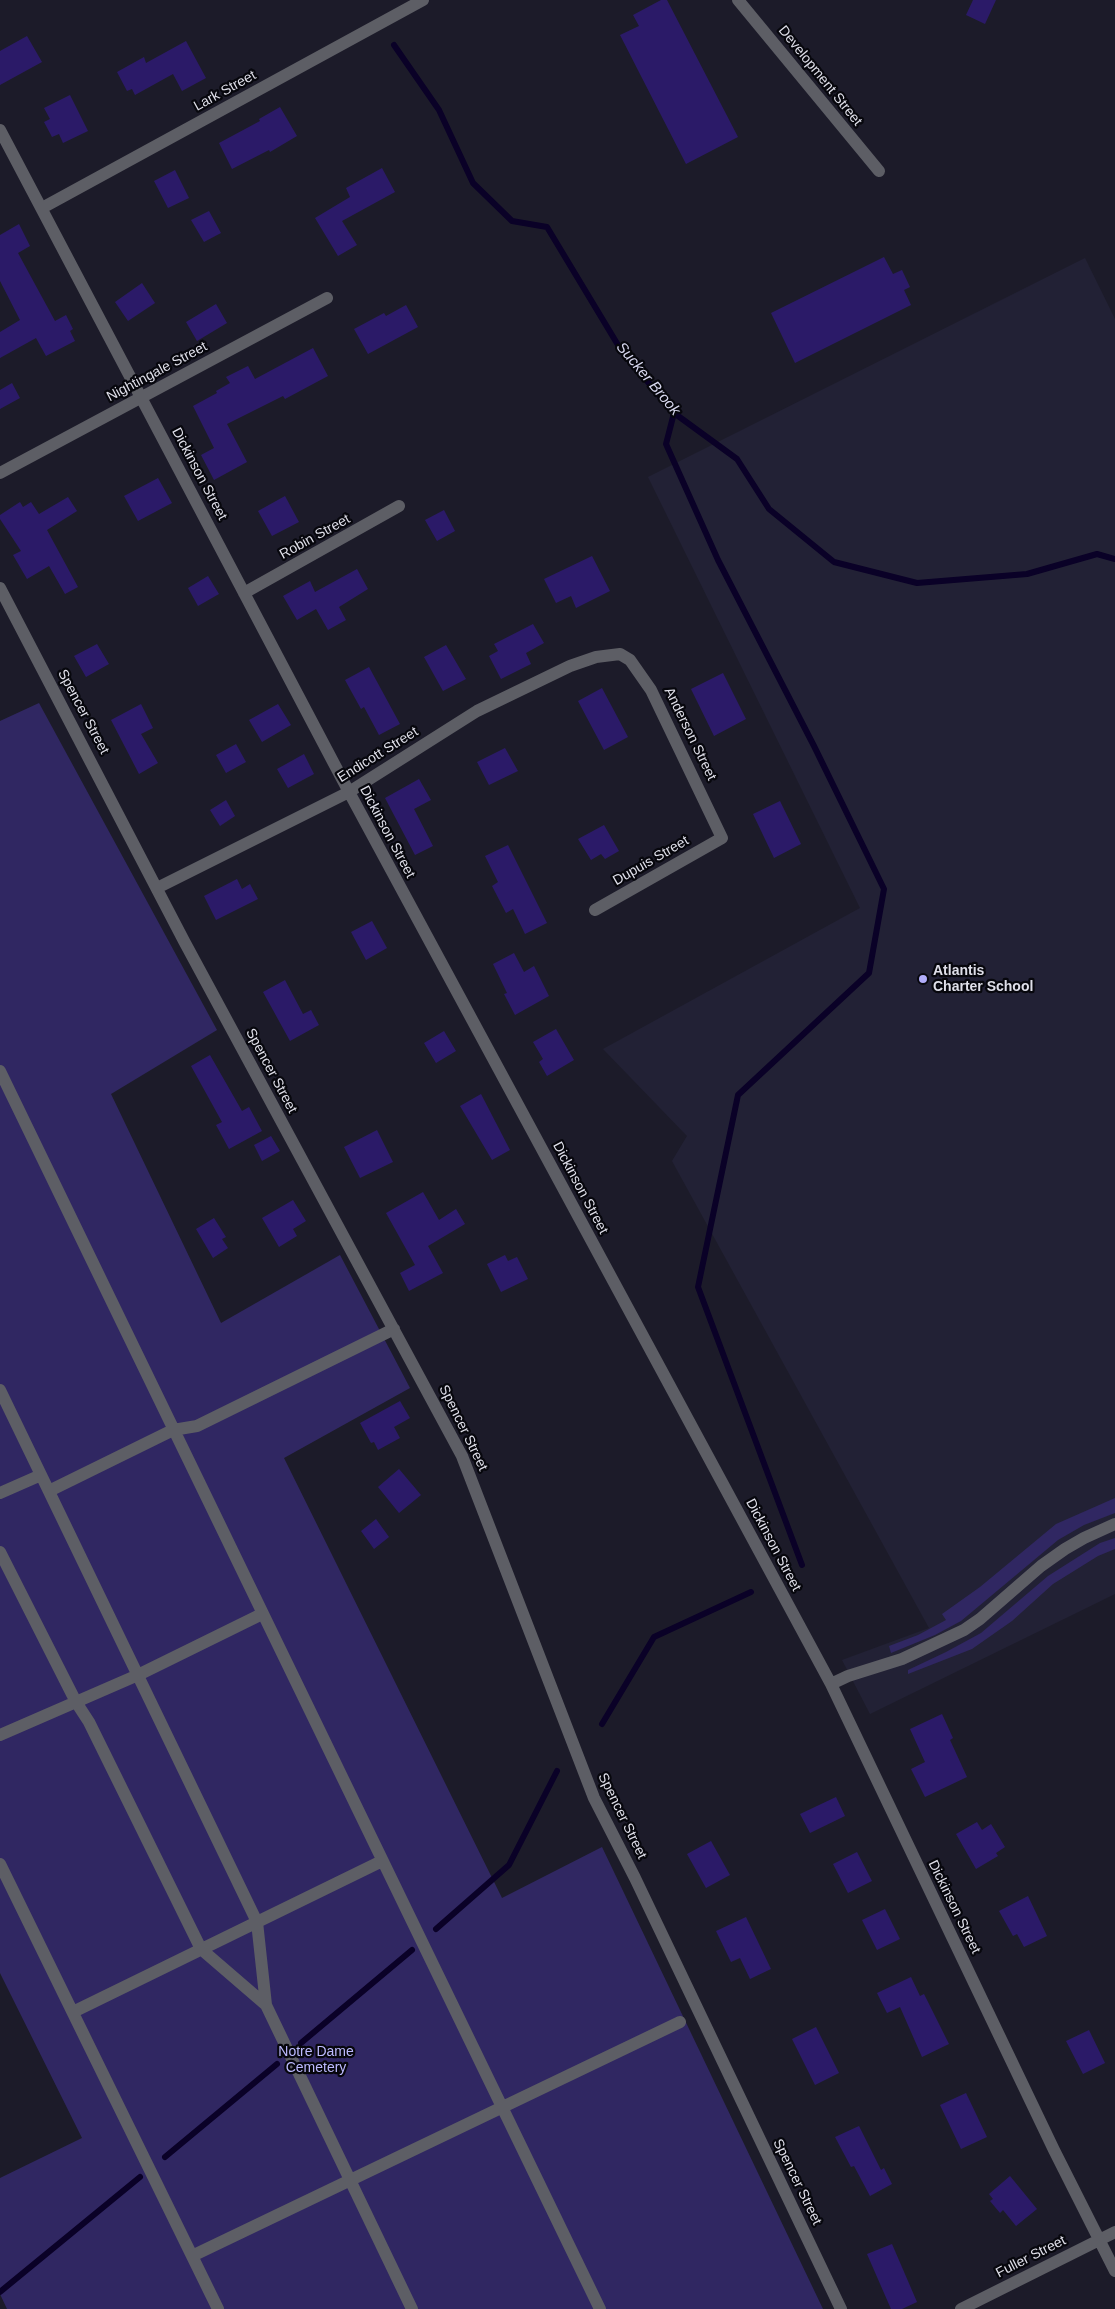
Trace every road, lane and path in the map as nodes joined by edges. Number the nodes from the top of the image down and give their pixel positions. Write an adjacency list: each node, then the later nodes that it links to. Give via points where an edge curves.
1 (421, 0): 5 (street, Lark Street)
2 (738, 0): 4 (street, Development Street)
3 (0, 130): 5 (street, Dickinson Street)
4 (879, 171)
5 (42, 208): 7 (street, Dickinson Street)
6 (327, 298): 7 (street, Nightingale Street)
7 (142, 397): 8 (street, Nightingale Street); 11 (street, Dickinson Street)
8 (0, 473)
9 (399, 506): 11 (street, Robin Street)
10 (0, 588): 15 (street, Spencer Street)
11 (244, 593): 13 (street, Dickinson Street)
12 (617, 655): 13 (street, Endicott Street, via 596,657 570,666 477,711); 14 (street, Anderson Street, via 630,660 651,690)
13 (349, 792): 15 (street, Endicott Street); 28 (street, Dickinson Street)
14 (722, 838): 16 (street, Dupuis Street)
15 (156, 888): 18 (street, Spencer Street)
16 (595, 910)
17 (0, 1071): 20 (street)
18 (394, 1328): 20 (street, via 197,1426); 47 (street, Spencer Street, via 462,1456 594,1798)
19 (0, 1390): 21 (street)
20 (173, 1430): 22 (street); 26 (street)
21 (41, 1475): 22 (street); 23 (street)
22 (49, 1490): 27 (street)
23 (0, 1493)
24 (1115, 1524): 28 (street, via 1065,1549 964,1630 902,1659)
25 (0, 1552): 29 (street)
26 (262, 1614): 27 (street); 31 (street)
27 (138, 1675): 29 (street); 33 (street)
28 (831, 1684): 41 (street, Dickinson Street)
29 (76, 1702): 30 (street); 34 (street, via 89,1722)
30 (0, 1735)
31 (382, 1860): 33 (street); 38 (street)
32 (0, 1864): 36 (street)
33 (257, 1922): 34 (street); 35 (street)
34 (201, 1949): 35 (street); 36 (street)
35 (266, 2005): 39 (street)
36 (74, 2012): 42 (street)
37 (680, 2022): 38 (street)
38 (501, 2108): 39 (street); 46 (street)
39 (349, 2180): 42 (street); 45 (street)
40 (1115, 2232): 41 (street, Fuller Street)
41 (1100, 2239): 43 (street, Dickinson Street); 48 (street, Fuller Street)
42 (192, 2256): 44 (street)
43 (1115, 2271)
44 (218, 2309)
45 (412, 2309)
46 (600, 2309)
47 (841, 2309)
48 (961, 2309)

